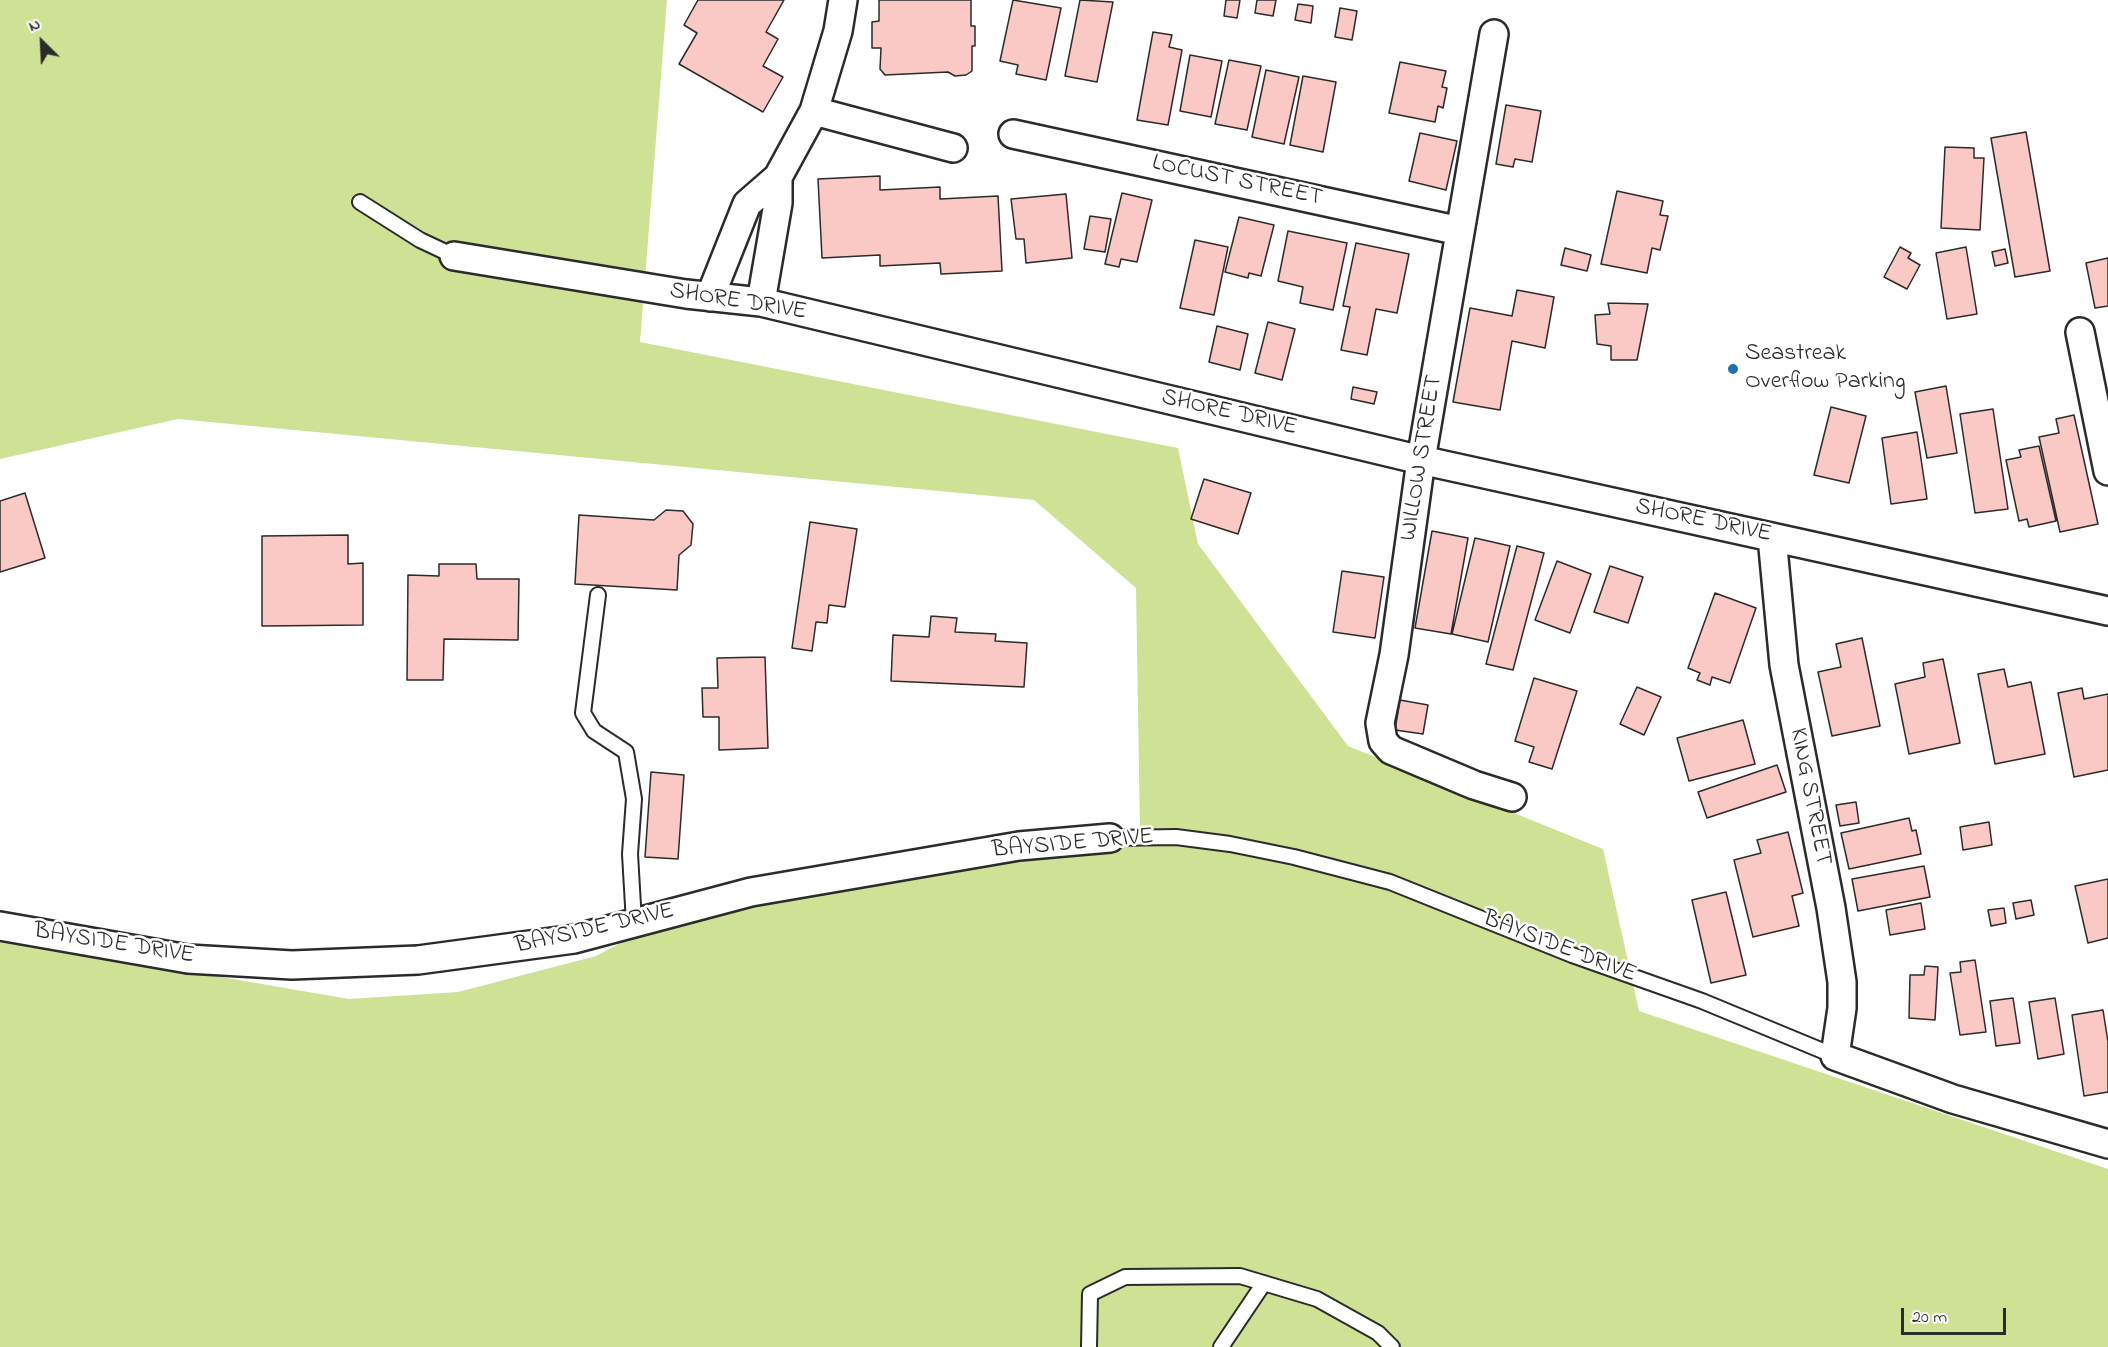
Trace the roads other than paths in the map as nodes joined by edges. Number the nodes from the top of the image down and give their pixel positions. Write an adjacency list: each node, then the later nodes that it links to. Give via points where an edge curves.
1 (843, 0): 3 (street)
2 (1494, 34): 8 (street, WILLOW STREET)
3 (814, 111): 5 (street); 6 (street)
4 (1013, 134): 8 (street, LOCUST STREET)
5 (953, 148)
6 (778, 177): 10 (street, via 747,204); 11 (street, via 778,203)
7 (360, 202): 9 (lane, SHORE DRIVE, via 420,240)
8 (1460, 231): 13 (street, WILLOW STREET)
9 (454, 256): 10 (street, SHORE DRIVE)
10 (710, 297): 11 (street, SHORE DRIVE)
11 (761, 302): 13 (street, SHORE DRIVE)
12 (2080, 332): 14 (street)
13 (1420, 460): 15 (street, SHORE DRIVE); 18 (street, WILLOW STREET, via 1394,655 1380,723 1383,741 1401,755)
14 (2108, 471)
15 (1772, 537): 17 (street, SHORE DRIVE); 22 (street, KING STREET, via 1784,665 1842,982)
16 (598, 595): 20 (lane, via 583,713 594,731 626,752 634,798 630,854)
17 (2108, 610)
18 (1512, 797)
19 (1110, 838): 20 (street, BAYSIDE DRIVE, via 1019,846 763,890); 22 (lane, BAYSIDE DRIVE, via 1176,837 1230,844 1390,882)
20 (634, 923): 21 (street, BAYSIDE DRIVE, via 574,939 461,957 292,965 188,959)
21 (0, 926)
22 (1834, 1056): 23 (street, BAYSIDE DRIVE, via 1953,1099)
23 (2108, 1144)
24 (1264, 1283): 25 (lane, via 1240,1276 1125,1276 1090,1294); 26 (lane); 27 (lane, via 1317,1299 1378,1333)
25 (1089, 1347)
26 (1221, 1347)
27 (1392, 1347)

